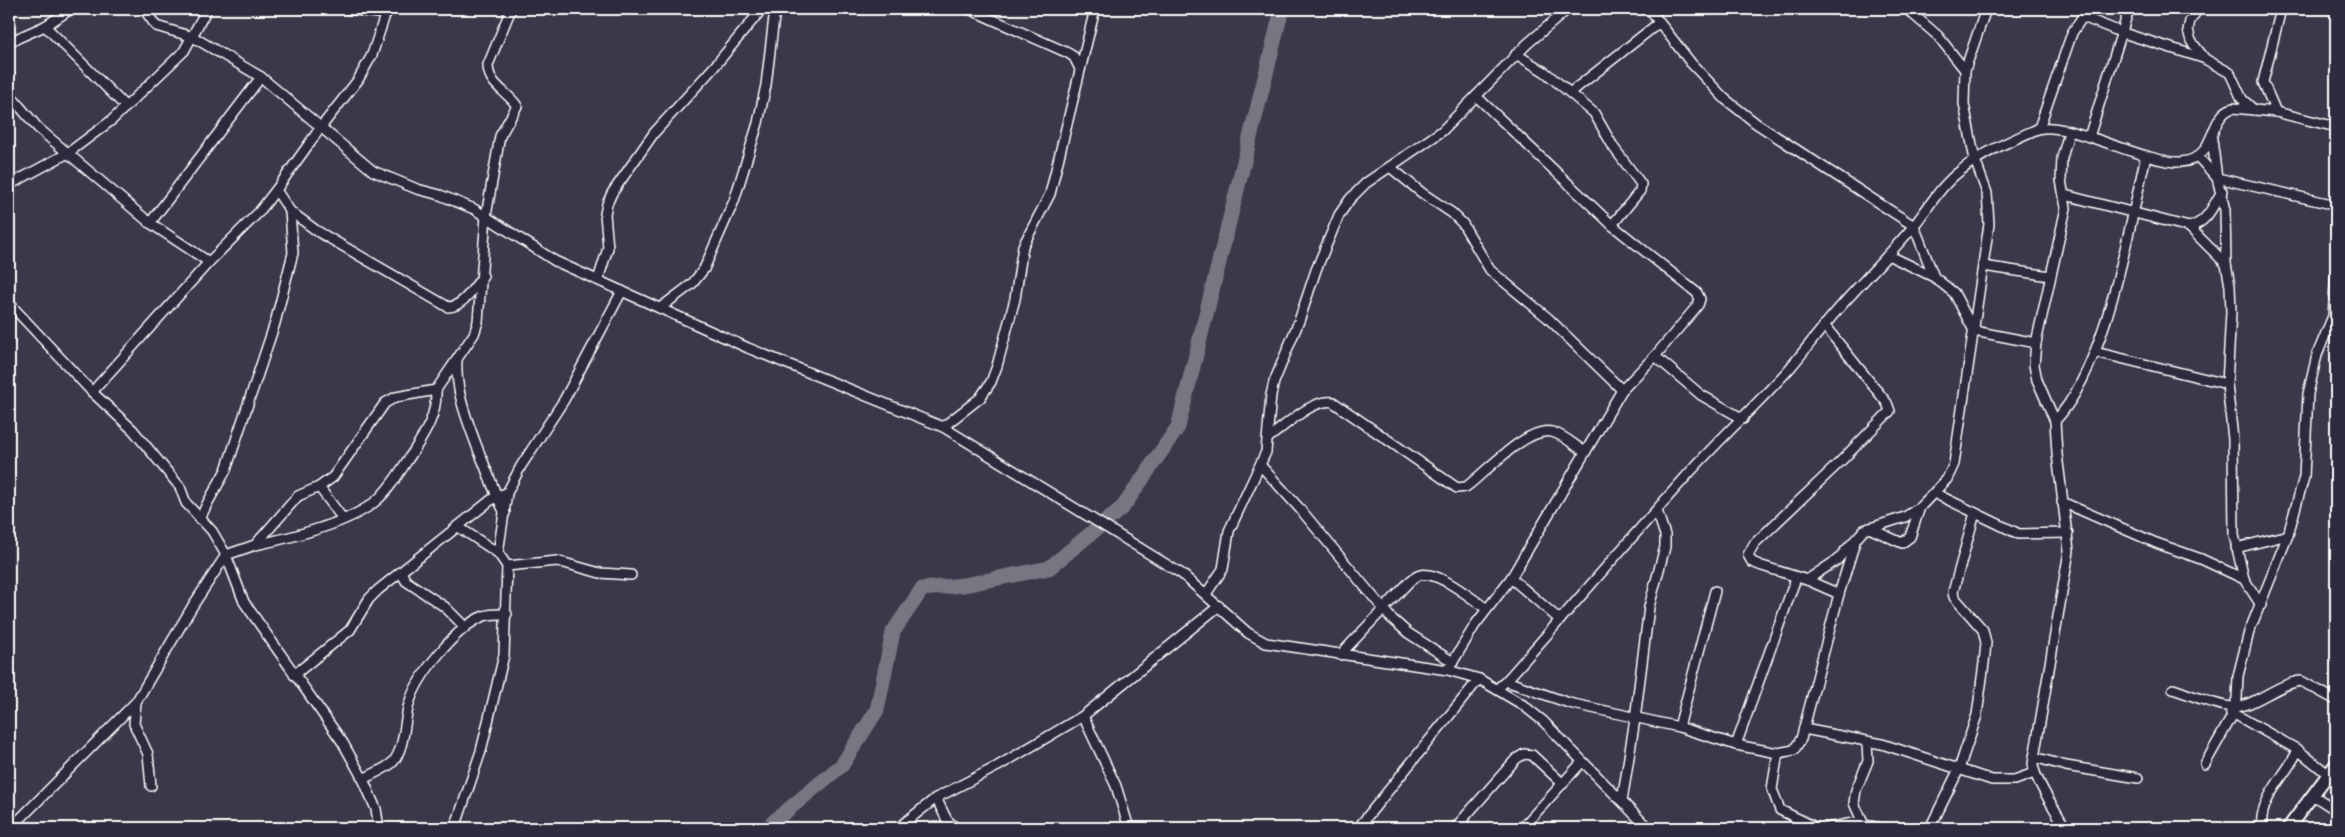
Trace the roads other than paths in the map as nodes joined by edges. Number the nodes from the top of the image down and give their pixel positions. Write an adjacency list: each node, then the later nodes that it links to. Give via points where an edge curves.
1 (72, 9): 21 (street)
2 (144, 9): 23 (street, via 156,26)
3 (207, 9): 23 (street)
4 (348, 9): 18 (street)
5 (511, 9): 55 (street, via 488,73 517,106 500,136)
6 (762, 9): 68 (street, via 654,133 612,193 605,214 608,248)
7 (775, 9): 71 (street, via 766,85 734,201 704,269 692,284)
8 (969, 9): 27 (street, via 1068,53)
9 (1095, 9): 27 (street)
10 (1568, 9): 25 (street)
11 (1649, 9): 20 (street)
12 (1907, 9): 28 (street, via 1938,36)
13 (1986, 9): 28 (street)
14 (2093, 9): 19 (street)
15 (2129, 9): 22 (street)
16 (2198, 9): 26 (street, via 2188,30 2190,40)
17 (2281, 9): 35 (street, via 2263,82)
18 (386, 11): 36 (street, via 368,64)
19 (2083, 17): 22 (street); 38 (street, via 2072,33)
20 (1660, 22): 30 (street); 58 (street, via 1691,64 1725,99 1757,124)
21 (45, 26): 24 (street); 33 (street)
22 (2123, 33): 26 (street); 40 (street)
23 (193, 37): 29 (street); 33 (street, via 170,67)
24 (9, 42)
25 (1516, 54): 30 (street); 32 (street)
26 (2205, 59): 34 (street, via 2230,73 2242,99)
27 (1079, 66): 85 (street, via 1050,194 1023,246 1015,299 994,374 980,398)
28 (1965, 70): 45 (street, via 1964,104)
29 (261, 77): 36 (street); 56 (street)
30 (1571, 92): 57 (street, via 1597,117 1614,148 1641,184 1640,191)
31 (9, 94): 42 (street, via 38,128)
32 (1476, 96): 46 (street, via 1442,131); 57 (street)
33 (126, 107): 42 (street)
34 (2254, 110): 35 (street); 41 (street, via 2226,110)
35 (2276, 112): 37 (street)
36 (321, 126): 49 (street); 55 (street, via 373,171 417,190 466,205)
37 (2336, 127)
38 (2039, 128): 39 (street); 45 (street)
39 (2069, 132): 40 (street); 51 (street, via 2062,158 2061,180)
40 (2089, 137): 43 (street)
41 (2212, 139): 44 (street); 47 (street)
42 (68, 154): 48 (street); 56 (street)
43 (2146, 156): 44 (street, via 2174,162); 54 (street)
44 (2198, 157): 47 (street)
45 (1975, 160): 58 (street, via 1944,187); 63 (street, via 1989,207)
46 (1390, 167): 81 (street, via 1452,213 1463,224 1490,270 1548,318); 86 (street, via 1350,199 1329,237 1274,382)
47 (2217, 178): 50 (street); 52 (street)
48 (9, 185)
49 (276, 190): 53 (street); 61 (street, via 259,212)
50 (2222, 191): 59 (street, via 2206,218); 62 (street)
51 (2065, 195): 54 (street); 66 (street, via 2066,208)
52 (2336, 205)
53 (290, 211): 65 (street, via 317,231 448,307 460,303); 98 (street, via 292,253 275,323 226,470)
54 (2133, 211): 59 (street); 76 (street, via 2114,293)
55 (486, 216): 65 (street); 68 (street, via 555,261)
56 (150, 224): 61 (street)
57 (1612, 225): 77 (street, via 1697,293 1700,299)
58 (1914, 226): 60 (street); 67 (street)
59 (2189, 227): 62 (street)
60 (1888, 255): 67 (street); 73 (street)
61 (209, 262): 82 (street)
62 (2226, 264): 79 (street, via 2231,312)
63 (1983, 266): 66 (street); 74 (street)
64 (2336, 273): 72 (street)
65 (483, 276): 78 (street, via 478,322 474,334)
66 (2050, 276): 75 (street)
67 (1934, 277): 74 (street, via 1954,294)
68 (598, 280): 69 (street)
69 (622, 291): 71 (street); 90 (street, via 564,400)
70 (9, 303): 82 (street)
71 (660, 308): 85 (street, via 748,348)
72 (2334, 316): 103 (street, via 2317,355 2308,394 2304,477)
73 (1824, 325): 83 (street, via 1798,360); 113 (street, via 1888,403 1890,411 1750,549 1748,555 1752,562)
74 (1974, 331): 75 (street); 91 (street, via 1954,464 1947,479)
75 (2036, 343): 84 (street, via 2034,365 2037,380)
76 (2095, 352): 79 (street); 84 (street, via 2070,405)
77 (1655, 356): 81 (street); 83 (street, via 1701,395)
78 (457, 358): 80 (street); 92 (street, via 456,379 460,399)
79 (2227, 384): 106 (street, via 2233,439)
80 (436, 390): 89 (street, via 396,397 385,403 333,477); 99 (street, via 437,406 431,422 402,469 377,500)
81 (1622, 390): 87 (street)
82 (92, 392): 98 (street, via 133,430 180,487 186,503)
83 (1743, 419): 95 (street, via 1704,456)
84 (2055, 421): 93 (street)
85 (943, 427): 117 (street, via 1126,538 1182,574)
86 (1268, 438): 87 (street, via 1316,404 1325,400 1333,402 1457,488 1466,487 1515,446 1536,434 1550,431 1561,435); 88 (street)
87 (1584, 452): 112 (street)
88 (1261, 466): 117 (street, via 1229,531 1223,569); 122 (street)
89 (319, 487): 99 (street); 105 (street, via 298,496)
90 (507, 493): 92 (street); 97 (street)
91 (1934, 493): 94 (street); 96 (street)
92 (496, 496): 97 (street); 100 (street)
93 (2062, 502): 102 (street); 114 (street)
94 (1920, 507): 101 (street, via 1905,517); 101 (street, via 1910,537 1902,543)
95 (1658, 511): 124 (street); 137 (street, via 1665,547 1649,607)
96 (1975, 513): 102 (street, via 2018,534); 148 (street, via 1953,592 1983,630 1986,643 1977,715)
97 (505, 514): 107 (street)
98 (200, 519): 108 (street, via 212,531)
99 (343, 519): 105 (street)
100 (457, 526): 107 (street); 110 (street)
101 (1869, 528): 104 (street)
102 (2068, 533): 144 (street, via 2068,564)
103 (2288, 535): 106 (street); 120 (street)
104 (1856, 539): 115 (street, via 1837,560); 118 (street)
105 (255, 545): 108 (street)
106 (2236, 548): 114 (street)
107 (498, 553): 109 (street)
108 (226, 555): 128 (street, via 244,602); 134 (street)
109 (507, 566): 111 (street, via 557,561 600,572); 123 (street)
110 (402, 572): 125 (street, via 406,581 445,608); 128 (street, via 369,599 350,630)
111 (631, 575)
112 (1511, 578): 121 (street); 124 (street)
113 (1796, 578): 115 (street); 141 (street)
114 (2244, 579): 120 (street)
115 (1807, 580): 118 (street)
116 (1715, 591): 138 (street)
117 (1206, 594): 119 (street)
118 (1839, 594): 139 (street)
119 (1219, 606): 126 (street, via 1248,633 1266,643); 136 (street)
120 (2261, 606): 135 (street, via 2249,632 2238,676 2237,699)
121 (1487, 608): 122 (street, via 1431,574 1419,575 1410,581); 127 (street)
122 (1383, 609): 126 (street); 127 (street)
123 (507, 614): 125 (street, via 484,615); 164 (street, via 498,687 475,773)
124 (1560, 620): 130 (street)
125 (465, 627): 151 (street, via 442,651 412,693 394,761)
126 (1340, 655): 127 (street)
127 (1450, 666): 129 (street)
128 (294, 676): 151 (street)
129 (1479, 679): 131 (street); 168 (street)
130 (1506, 681): 131 (street); 137 (street, via 1569,703)
131 (1497, 689): 145 (street, via 1543,721)
132 (2173, 689): 135 (street)
133 (2336, 700): 135 (street, via 2308,684 2294,682)
134 (136, 702): 154 (street, via 134,724 148,754); 160 (street)
135 (2232, 709): 142 (street); 146 (street, via 2228,724)
136 (1083, 716): 156 (street); 167 (street, via 1116,786)
137 (1635, 719): 138 (street); 157 (street)
138 (1679, 727): 141 (street)
139 (1804, 729): 140 (street); 143 (street, via 1794,750)
140 (1867, 742): 148 (street); 161 (street, via 1868,761 1854,803)
141 (1736, 745): 143 (street)
142 (2298, 750): 150 (street); 178 (street, via 2268,800)
143 (1778, 753): 159 (street, via 1772,789 1780,810)
144 (2034, 757): 149 (street); 152 (street)
145 (1582, 762): 153 (street); 157 (street)
146 (2205, 764)
147 (2336, 764): 150 (street)
148 (1959, 769): 149 (street, via 1992,780 2015,780); 176 (street)
149 (2034, 773): 177 (street)
150 (2329, 775): 155 (street)
151 (363, 778): 163 (street, via 376,809)
152 (2138, 778)
153 (1563, 784): 169 (street, via 1532,755 1524,754); 170 (street)
154 (151, 786)
155 (2314, 796): 158 (street); 179 (street)
156 (936, 798): 165 (street); 166 (street, via 947,820)
157 (1622, 801): 171 (street)
158 (2336, 810)
159 (1790, 816): 172 (street); 173 (street)
160 (20, 819)
161 (1863, 823): 162 (street); 175 (street)
162 (1838, 826): 174 (street)
163 (379, 828)
164 (455, 828)
165 (898, 828)
166 (956, 828)
167 (1129, 828)
168 (1358, 828)
169 (1455, 828)
170 (1522, 828)
171 (1648, 828)
172 (1799, 828)
173 (1817, 828)
174 (1828, 828)
175 (1881, 828)
176 (1930, 828)
177 (2065, 828)
178 (2262, 828)
179 (2288, 828)

